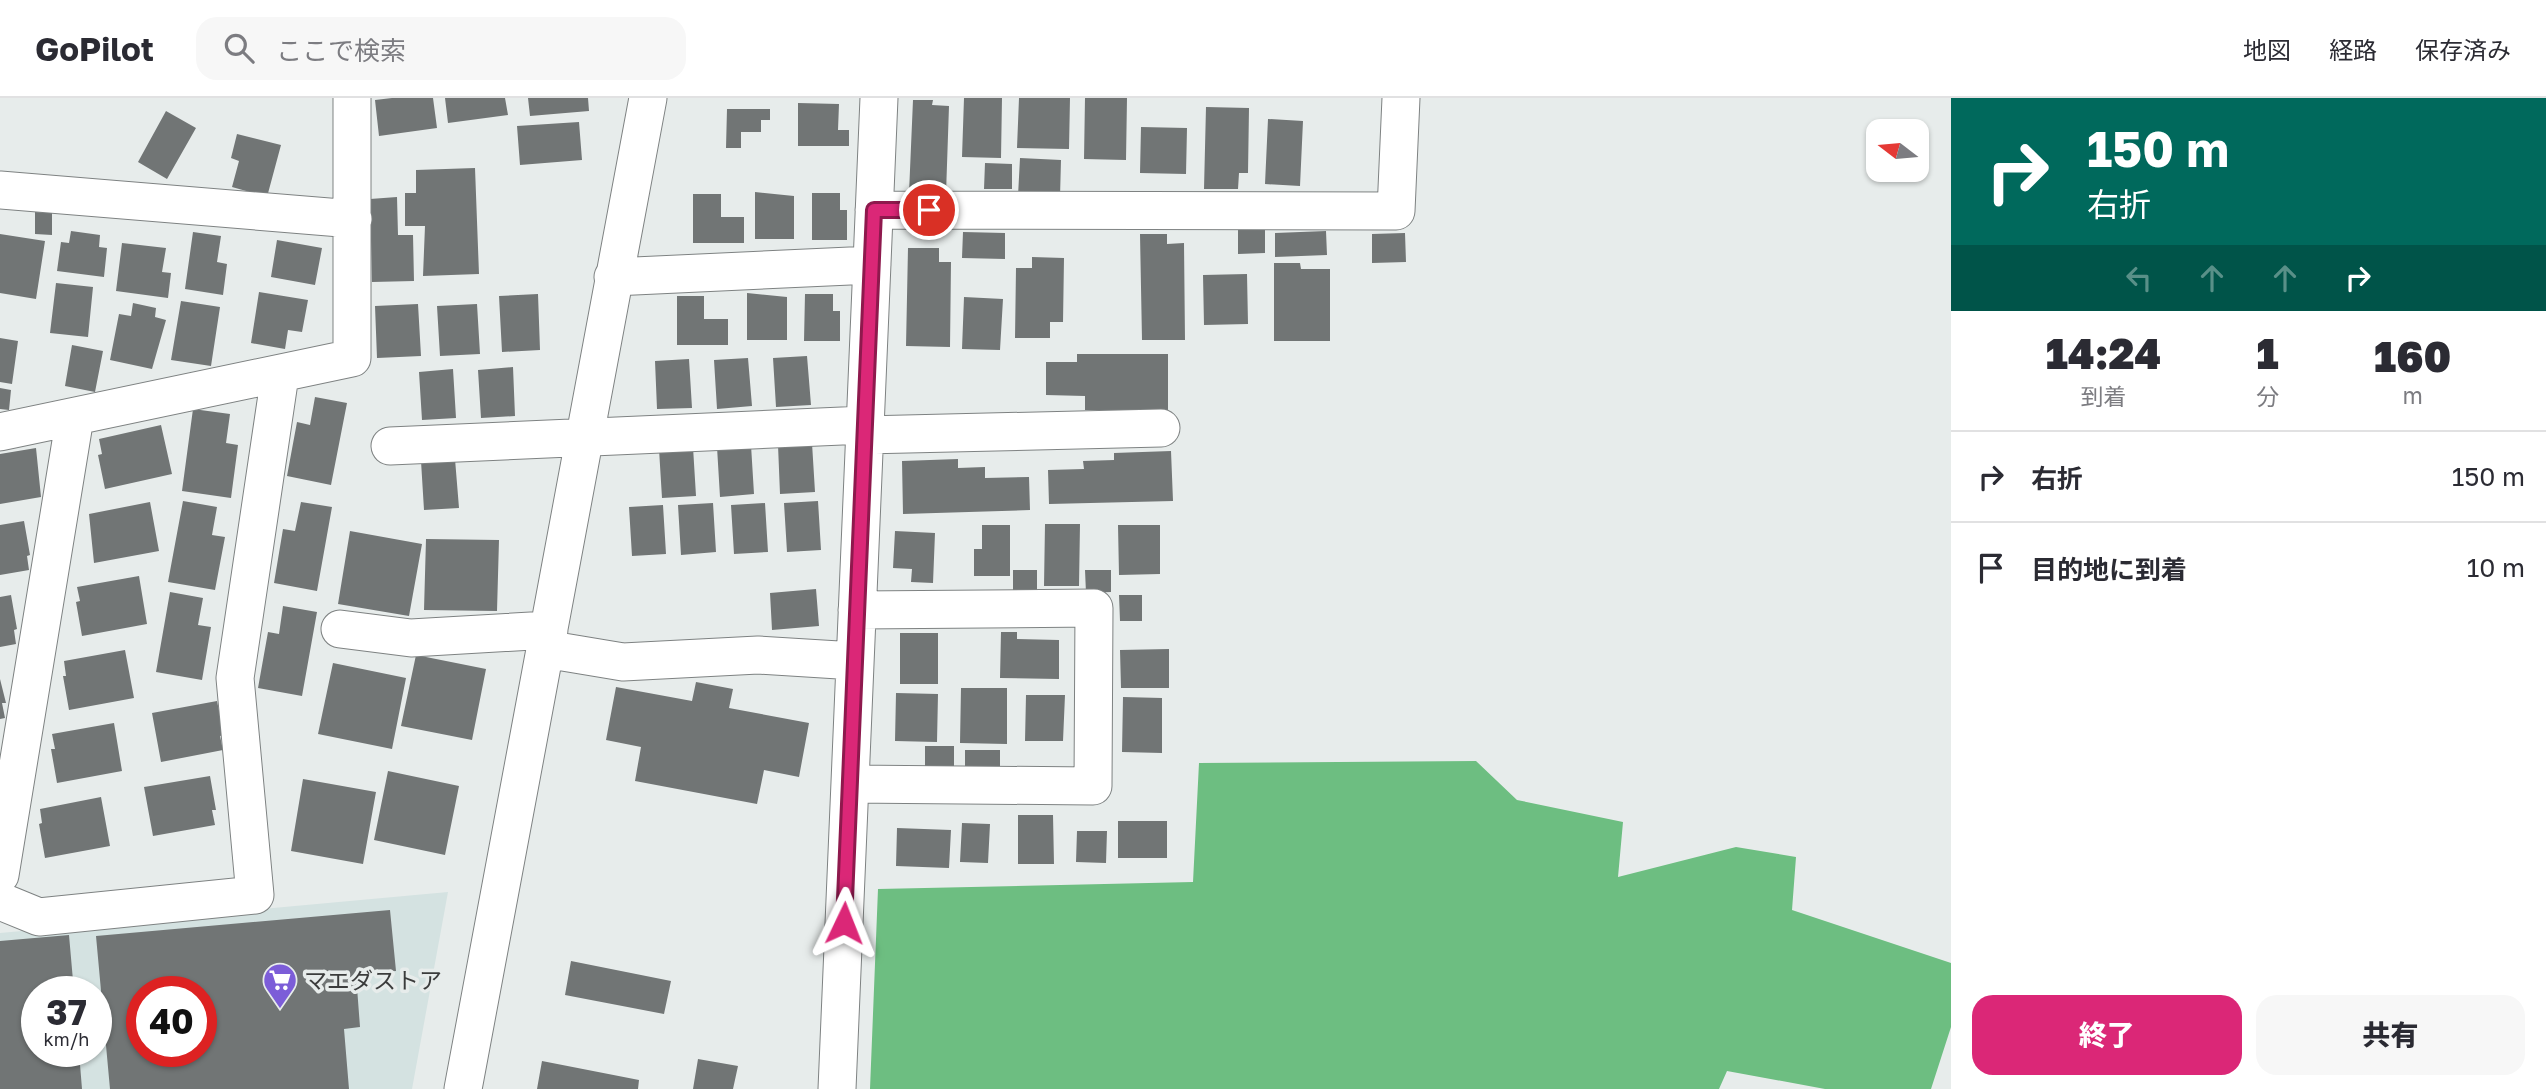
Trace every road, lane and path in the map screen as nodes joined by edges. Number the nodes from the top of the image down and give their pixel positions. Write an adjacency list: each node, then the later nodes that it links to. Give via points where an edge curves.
1 (352, 98): 7 (street)
2 (648, 98): 9 (street)
3 (879, 98): 6 (street)
4 (1401, 98): 6 (street, via 1396,211)
5 (0, 190): 7 (street)
6 (874, 210): 8 (street)
7 (353, 219): 10 (street, via 352,358)
8 (872, 265): 9 (street); 13 (street)
9 (613, 277): 15 (street)
10 (280, 375): 11 (street); 23 (street, via 235,678 255,895 39,917)
11 (75, 417): 14 (street); 22 (street)
12 (1161, 428): 13 (street)
13 (865, 430): 15 (street); 17 (street)
14 (0, 432)
15 (584, 436): 16 (street); 19 (street)
16 (390, 446)
17 (857, 610): 20 (street); 21 (street, via 1094,608 1093,786)
18 (340, 629): 19 (street, via 411,638)
19 (547, 640): 20 (street, via 623,662 758,655); 24 (street)
20 (855, 661): 21 (street)
21 (850, 784): 25 (street)
22 (0, 875)
23 (0, 901)
24 (463, 1089)
25 (837, 1089)

